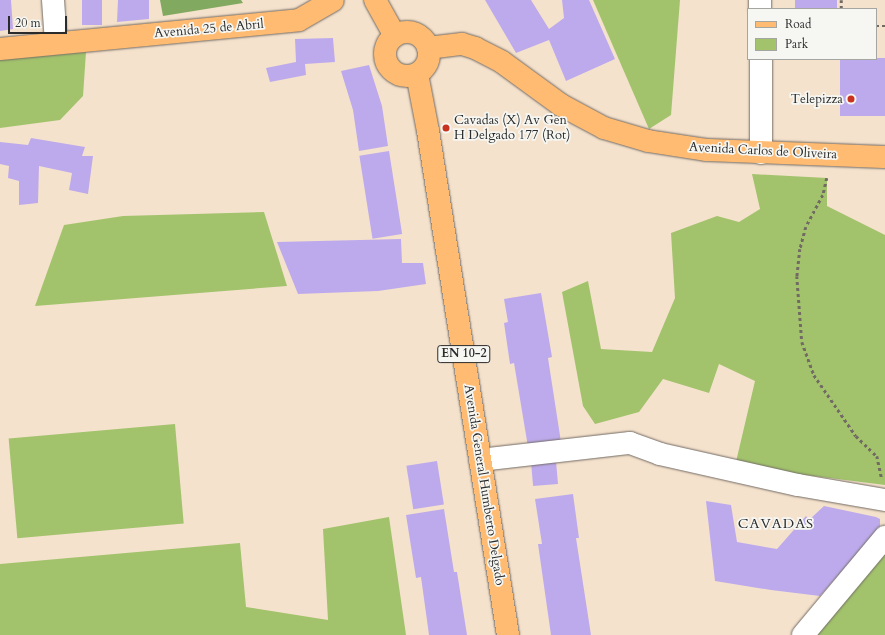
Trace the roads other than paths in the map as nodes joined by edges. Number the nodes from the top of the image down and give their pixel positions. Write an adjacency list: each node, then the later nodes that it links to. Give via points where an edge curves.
1 (53, 0): 5 (street)
2 (333, 0): 5 (main road, Avenida 25 de Abril, via 299,20)
3 (374, 0): 4 (main road)
4 (395, 36): 6 (main road, via 414,33 420,36); 9 (main road, via 386,50 388,66 401,76)
5 (56, 43): 7 (main road, Avenida 25 de Abril)
6 (428, 48): 9 (main road, via 426,66); 10 (main road, Avenida Carlos de Oliveira, via 462,44 475,48 502,62 561,105 604,128 648,141 707,150)
7 (0, 49)
8 (760, 60): 10 (street)
9 (417, 74): 12 (main road, Avenida General Humberto Delgado / EN 10-2)
10 (761, 154): 11 (main road, Avenida Carlos de Oliveira)
11 (885, 157)
12 (480, 460): 13 (street, via 630,443 660,454 721,468); 15 (main road, Avenida General Humberto Delgado / EN 10-2)
13 (883, 499)
14 (885, 537): 16 (street)
15 (508, 635)
16 (803, 635)

